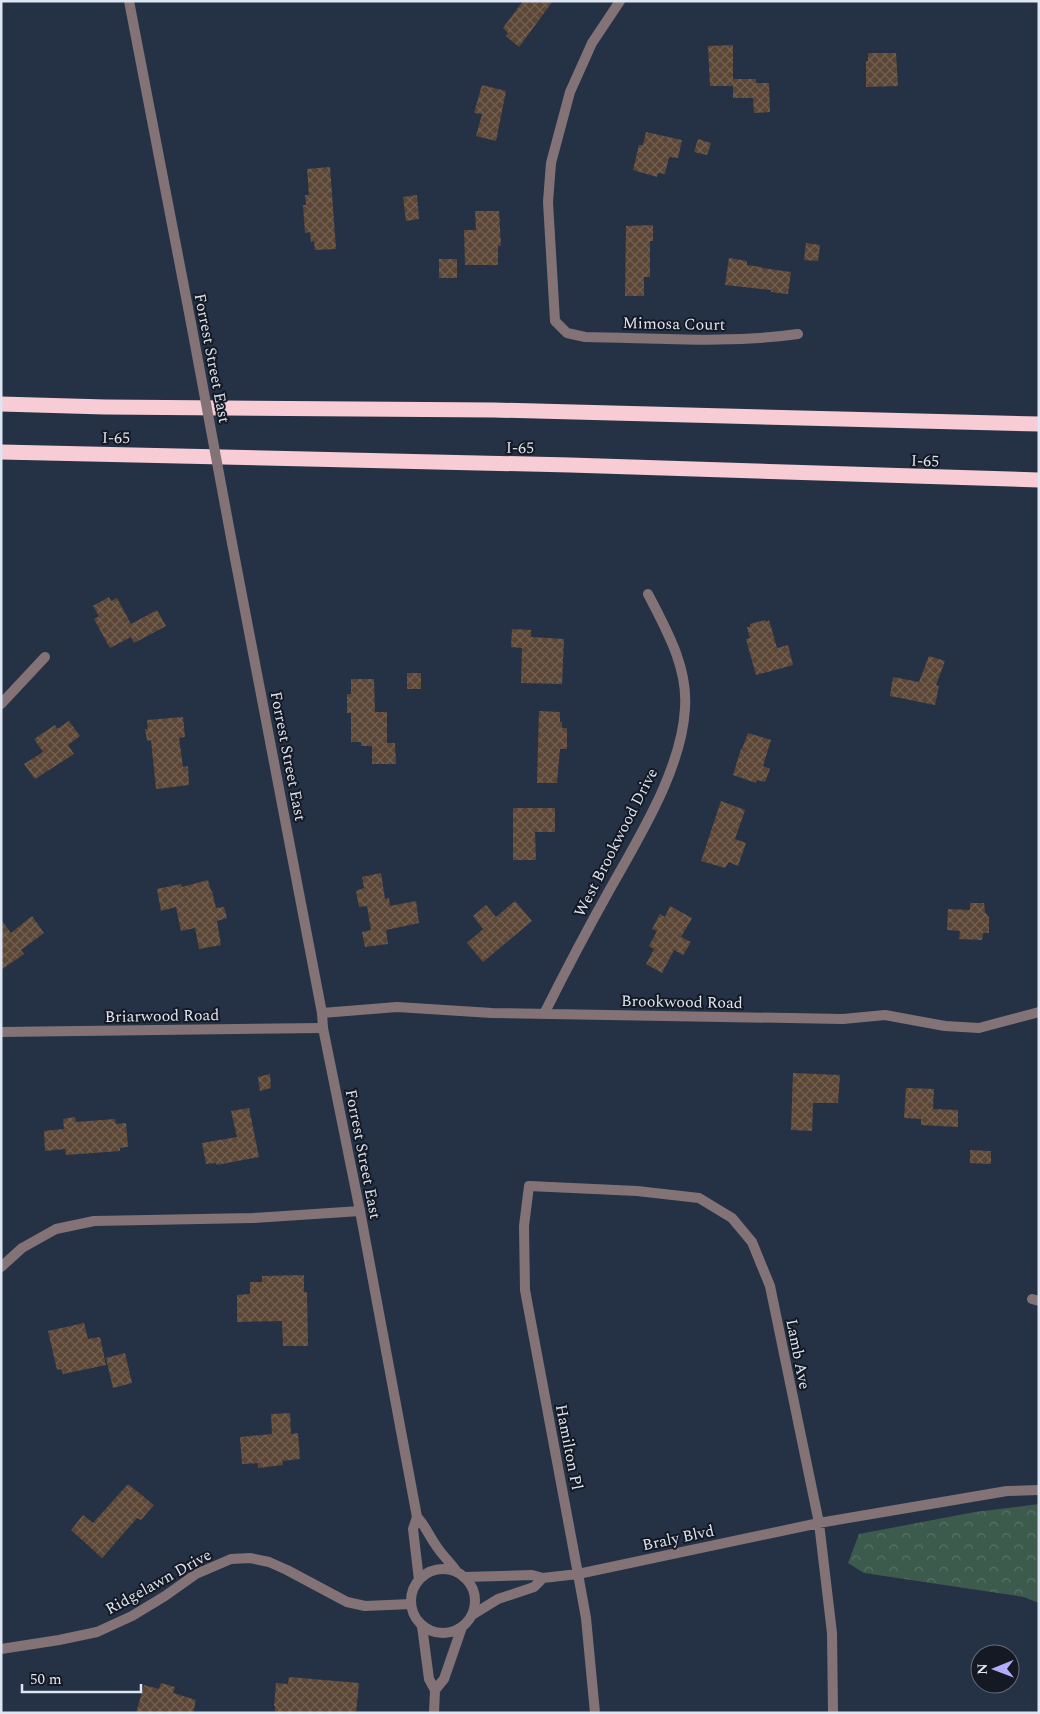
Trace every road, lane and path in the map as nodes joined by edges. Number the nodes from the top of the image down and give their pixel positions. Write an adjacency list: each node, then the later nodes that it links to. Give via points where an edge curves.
1 (129, 1): 11 (street, Forrest Street East, bridge)
2 (620, 1): 3 (street, Mimosa Court, via 592,43 570,92 551,163 548,202 555,321 567,333 585,337 720,340)
3 (798, 334)
4 (1, 404): 5 (highway, via 494,410)
5 (1039, 424)
6 (1, 452): 7 (highway, I-65)
7 (1039, 480)
8 (648, 594): 13 (street, West Brookwood Drive, via 668,632 682,669 686,707 679,746 665,784)
9 (45, 657): 10 (street)
10 (1, 704)
11 (322, 1012): 13 (street, Brookwood Road, via 397,1007); 14 (street, Forrest Street East)
12 (1039, 1012): 13 (street, Brookwood Road, via 979,1028 945,1026 884,1015 843,1019)
13 (544, 1014)
14 (324, 1028): 15 (street, Briarwood Road); 17 (street, Forrest Street East)
15 (1, 1032)
16 (528, 1186): 21 (street, Lamb Ave, via 637,1191 699,1198 732,1218 752,1242 770,1286); 22 (street, Hamilton Pl, via 524,1290)
17 (360, 1211): 18 (street, via 253,1218 94,1221 56,1229 22,1248); 20 (street, Forrest Street East)
18 (1, 1267)
19 (1039, 1490): 21 (street, Braly Blvd, via 1007,1492)
20 (417, 1517): 23 (street, Forrest Street East); 25 (street, Forrest Street East, via 413,1529)
21 (819, 1523): 22 (street, Braly Blvd); 34 (street, Lamb Ave, via 832,1633)
22 (578, 1574): 24 (street, Braly Blvd); 33 (street, Hamilton Pl, via 586,1618)
23 (460, 1575): 24 (street, via 532,1575); 25 (street, via 440,1570 432,1571); 27 (street, via 473,1591)
24 (543, 1578): 27 (street, via 534,1587 498,1599)
25 (419, 1580): 26 (street)
26 (411, 1604): 28 (street); 30 (street, Ridgelawn Drive, via 365,1606 348,1602 269,1562 231,1559 196,1574 132,1616 97,1632)
27 (472, 1615): 29 (street)
28 (422, 1626): 29 (street, via 437,1633 454,1632); 31 (street, via 429,1679)
29 (462, 1626): 31 (street, via 444,1679)
30 (1, 1649)
31 (435, 1690): 32 (street)
32 (434, 1713)
33 (595, 1713)
34 (834, 1713)

